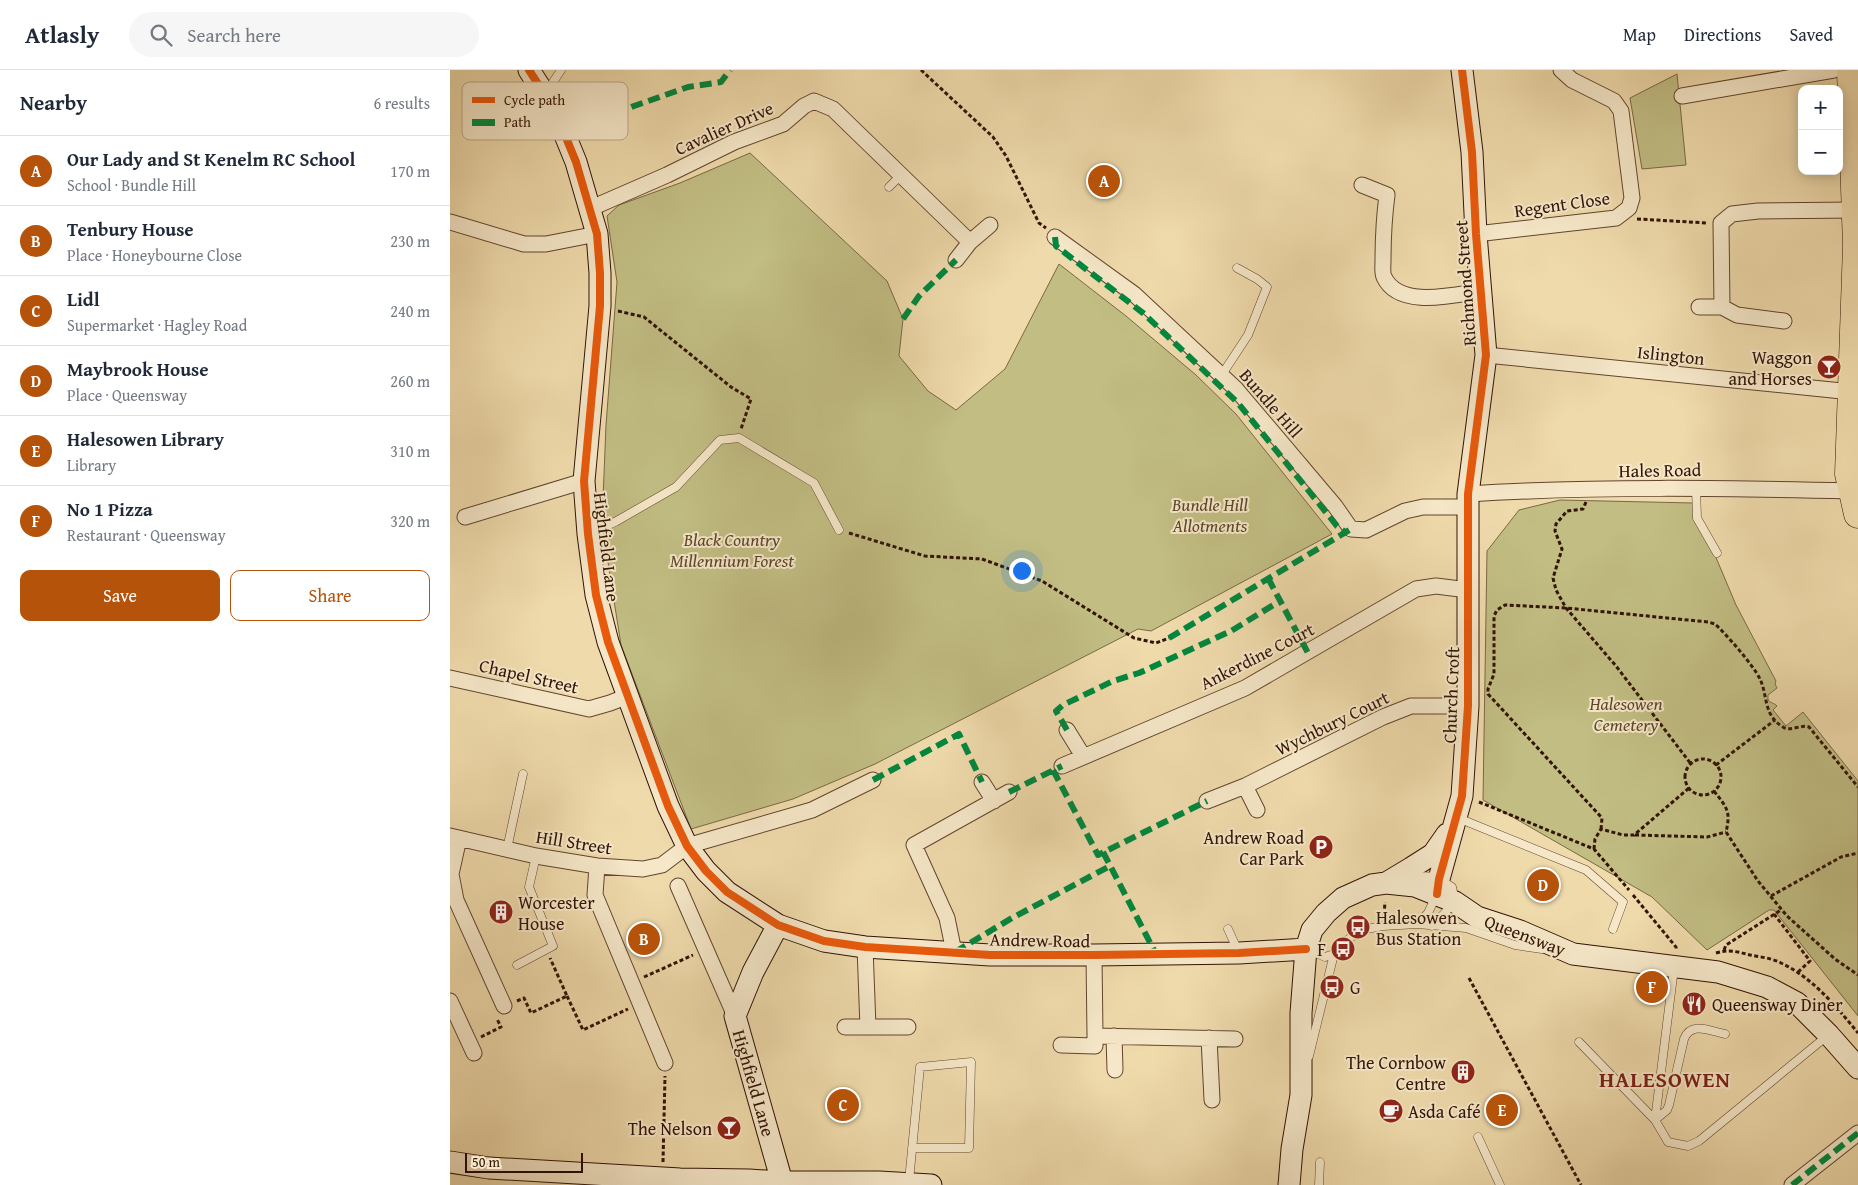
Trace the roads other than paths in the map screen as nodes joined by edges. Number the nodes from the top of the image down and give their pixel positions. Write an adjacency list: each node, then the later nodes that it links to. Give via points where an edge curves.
1 (529, 70): 7 (street, Highfield Lane)
2 (561, 70): 8 (lane)
3 (1462, 70): 20 (street, Richmond Street, via 1472,152)
4 (1561, 70): 20 (street, Regent Close, via 1572,80 1614,101 1621,110 1632,198 1629,208 1616,218)
5 (1834, 70): 9 (street)
6 (1851, 70): 10 (highway)
7 (537, 82)
8 (553, 82)
9 (1682, 96)
10 (1856, 126): 16 (highway)
11 (566, 140): 15 (street, Highfield Lane)
12 (901, 175): 14 (lane); 15 (street, Cavalier Drive, via 833,109 814,101 783,124 734,142); 22 (street, Cavalier Drive)
13 (1362, 185): 25 (street, via 1387,195 1383,276 1396,292 1410,297 1441,297)
14 (889, 187)
15 (589, 208): 19 (street, Highfield Lane)
16 (1856, 210): 27 (street, via 1732,214 1721,224); 31 (highway)
17 (450, 222): 19 (street, via 524,244 546,244)
18 (990, 225): 22 (street)
19 (597, 234): 32 (street, Highfield Lane, via 600,306)
20 (1476, 234): 25 (street, Richmond Street)
21 (1055, 237): 30 (street, Bundle Hill, via 1134,294)
22 (970, 242): 23 (street)
23 (956, 260)
24 (1237, 268): 30 (lane, via 1267,287 1248,335)
25 (1481, 291): 29 (street, Richmond Street)
26 (1699, 306): 27 (street)
27 (1722, 307): 28 (street, via 1737,315)
28 (1784, 321)
29 (1486, 355): 31 (street, Islington); 34 (street, Richmond Street)
30 (1221, 376): 34 (street, Bundle Hill, via 1242,396 1351,529 1366,530 1405,511)
31 (1852, 392): 35 (highway, via 1849,474)
32 (584, 480): 36 (street, Highfield Lane); 38 (street, Highfield Lane)
33 (1696, 487): 34 (street, Hales Road, via 1534,490); 35 (street, Hales Road); 39 (lane, via 1697,518)
34 (1468, 501): 40 (street, Church Croft)
35 (1855, 502)
36 (465, 517)
37 (839, 530): 38 (lane, via 814,483 739,438 720,440 676,487)
38 (588, 534): 42 (street, Highfield Lane, via 596,595 608,642)
39 (1717, 553)
40 (1468, 590): 43 (street, Church Croft); 45 (street, Ankerdine Court, via 1436,586 1416,590 1245,688)
41 (450, 678): 42 (street, Chapel Street, via 588,709)
42 (628, 696): 57 (street, Highfield Lane, via 668,806)
43 (1468, 706): 50 (street, Wychbury Court, via 1411,706); 55 (street, Church Croft, via 1462,796)
44 (1067, 730): 45 (street)
45 (1083, 756): 46 (street, Ankerdine Court)
46 (1062, 766)
47 (523, 774): 58 (lane)
48 (873, 780): 57 (street, via 812,810)
49 (982, 782): 52 (street)
50 (1245, 786): 53 (street, Wychbury Court); 54 (street)
51 (1008, 792): 52 (street)
52 (994, 801): 71 (street, via 914,844 947,918)
53 (1207, 801)
54 (1257, 810)
55 (1455, 822): 61 (street, Church Croft, via 1433,854); 63 (street, Church Croft); 68 (lane, via 1586,870 1623,902)
56 (454, 837): 58 (street, Hill Street); 79 (street, via 451,874 456,900)
57 (687, 846): 60 (street, Hill Street, via 662,865 643,869); 65 (street, Highfield Lane, via 727,892)
58 (507, 849): 59 (street, Hill Street)
59 (536, 856): 60 (street, Hill Street); 76 (lane, via 530,887 553,946)
60 (597, 866): 93 (street, via 596,895)
61 (1386, 883): 63 (street, Queensway); 70 (street, Queensway, via 1372,885 1343,898 1312,930)
62 (678, 886): 80 (street)
63 (1444, 892): 64 (lane); 66 (lane); 74 (street, Queensway, via 1477,917)
64 (1417, 924): 66 (lane); 73 (lane, via 1361,930)
65 (778, 925): 69 (street, Andrew Road, via 824,941); 80 (street, Highfield Lane, via 753,972)
66 (1432, 926): 74 (lane, via 1466,928 1515,945)
67 (1228, 928): 72 (lane)
68 (1613, 930)
69 (865, 947): 71 (street, Andrew Road); 82 (street)
70 (1306, 949): 72 (street, Andrew Road); 73 (lane, via 1325,956); 96 (street, Queensway)
71 (954, 952): 75 (street, Andrew Road)
72 (1238, 953): 75 (street, Andrew Road)
73 (1334, 954): 96 (lane)
74 (1573, 954): 77 (street, Queensway)
75 (1094, 955): 86 (street)
76 (517, 965)
77 (1674, 966): 85 (street, Queensway, via 1718,972 1767,987 1797,1003); 98 (lane)
78 (450, 1001): 92 (street)
79 (504, 1006)
80 (735, 1016): 105 (street, Highfield Lane)
81 (845, 1027): 82 (street)
82 (868, 1027): 83 (street)
83 (908, 1027)
84 (1724, 1034): 98 (lane, via 1696,1027 1686,1034 1669,1105)
85 (1829, 1035): 94 (street, Queensway); 98 (lane, via 1688,1146 1668,1142)
86 (1095, 1036): 87 (street); 91 (street, via 1095,1046)
87 (1114, 1036): 88 (street); 95 (street)
88 (1209, 1038): 89 (street); 97 (street)
89 (1235, 1039)
90 (1579, 1042): 98 (lane)
91 (1061, 1045)
92 (472, 1048)
93 (665, 1063)
94 (1858, 1068)
95 (1115, 1070)
96 (1301, 1085): 102 (street, Queensway)
97 (1212, 1100)
98 (1655, 1120)
99 (1858, 1133): 112 (street)
100 (1478, 1137): 111 (lane)
101 (912, 1148): 101 (lane, via 920,1066 971,1062 969,1148); 106 (lane)
102 (1292, 1149): 108 (street, Queensway); 109 (street, Queensway)
103 (450, 1162): 105 (street, via 489,1168)
104 (1320, 1162): 110 (lane)
105 (782, 1182): 106 (street)
106 (909, 1183): 107 (street)
107 (931, 1185)
108 (1272, 1185)
109 (1289, 1185)
110 (1319, 1185)
111 (1500, 1185)
112 (1792, 1185)

